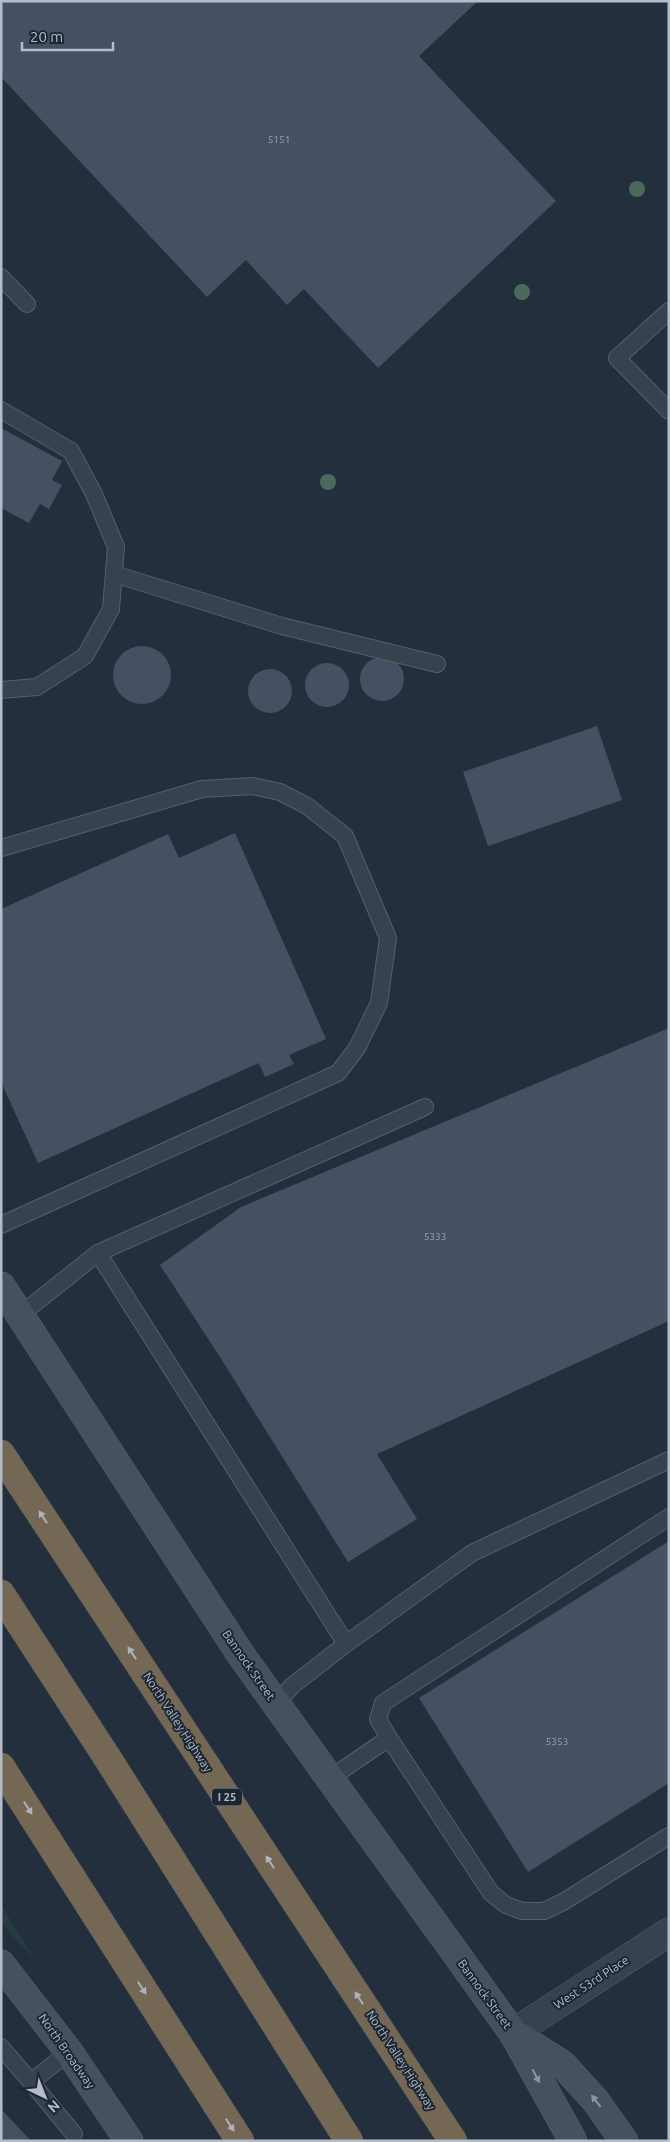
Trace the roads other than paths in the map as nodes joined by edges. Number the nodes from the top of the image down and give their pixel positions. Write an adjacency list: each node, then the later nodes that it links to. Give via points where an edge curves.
1 (1, 277): 2 (lane)
2 (27, 304)
3 (669, 311): 5 (lane, via 618,358)
4 (1, 410): 6 (lane, via 71,450 116,547)
5 (669, 411)
6 (114, 574): 7 (lane, via 282,626); 8 (lane, via 111,608 85,656 37,687)
7 (437, 664)
8 (1, 690)
9 (1, 848): 11 (lane, via 202,789 253,786 280,792 306,806 345,836 388,938 379,1003 357,1048 338,1073)
10 (425, 1107): 12 (lane)
11 (1, 1225)
12 (98, 1253): 14 (lane); 19 (lane)
13 (1, 1286): 14 (street, Bannock Street)
14 (20, 1315): 20 (street, Bannock Street, via 166,1542)
15 (1, 1454): 35 (highway, North Valley Highway / I 25, one-way to 15)
16 (669, 1460): 19 (lane, via 472,1553)
17 (669, 1517): 21 (lane, via 383,1703 378,1719)
18 (1, 1594): 34 (highway)
19 (346, 1644): 20 (lane, via 293,1685)
20 (276, 1704): 23 (street, Bannock Street)
21 (389, 1738): 23 (lane); 24 (lane, via 491,1893 506,1905 522,1911 544,1911 563,1902)
22 (1, 1767): 33 (highway, one-way to 33)
23 (329, 1779): 27 (street, Bannock Street)
24 (669, 1836)
25 (669, 1932): 27 (street, West 53rd Place)
26 (1, 1964): 29 (street, North Broadway)
27 (513, 2033): 36 (street, Bannock Street, one-way to 36); 37 (street, Bannock Street, one-way to 27, via 595,2100 562,2064)
28 (1, 2047): 30 (lane)
29 (69, 2052): 30 (lane); 32 (street, North Broadway)
30 (31, 2082): 31 (lane)
31 (74, 2134)
32 (129, 2141)
33 (240, 2141)
34 (349, 2141)
35 (453, 2141)
36 (573, 2141)
37 (624, 2141)

